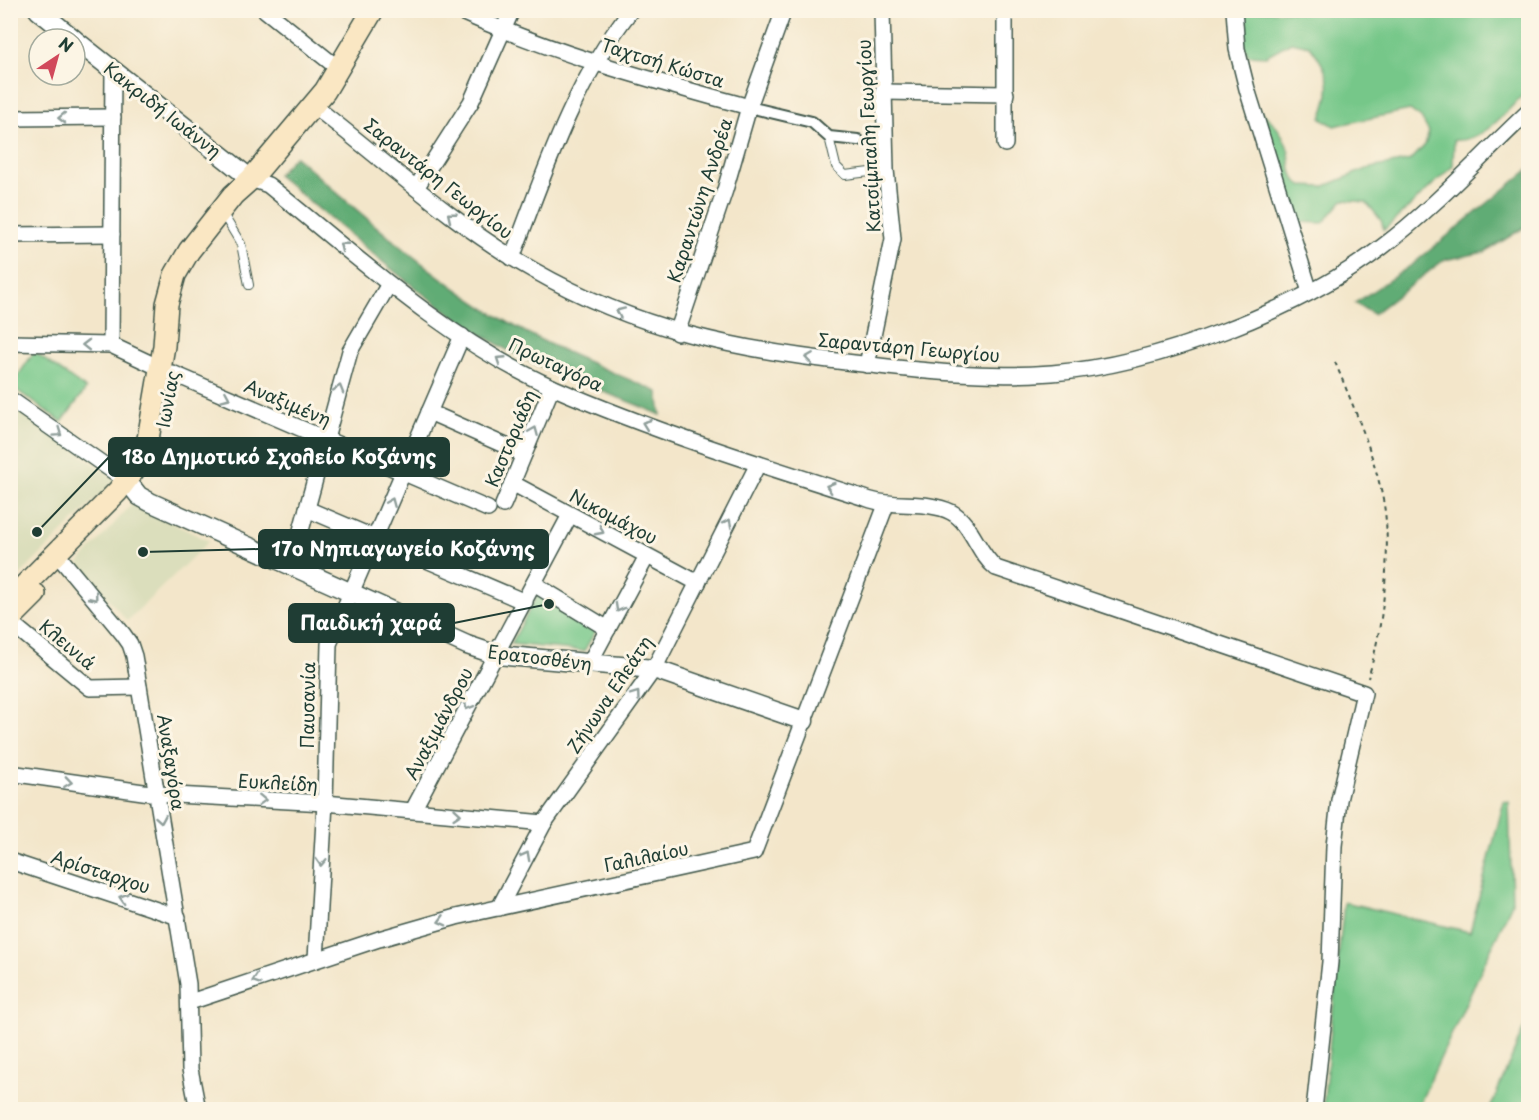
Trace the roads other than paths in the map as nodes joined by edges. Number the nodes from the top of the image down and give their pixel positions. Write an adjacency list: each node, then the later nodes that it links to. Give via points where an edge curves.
1 (38, 10): 11 (street, Κακριδή Ιωάννη)
2 (265, 10): 16 (street)
3 (373, 10): 16 (main road, Ιωνίας)
4 (457, 10): 12 (street, Ταχτσή Κώστα)
5 (512, 10): 12 (street)
6 (631, 10): 14 (street)
7 (784, 10): 19 (street, Καραντώνη Ανδρέα)
8 (882, 10): 17 (street, Κατσίμπαλη Γεωργίου)
9 (1005, 10): 18 (street)
10 (1234, 10): 36 (street, via 1237,49 1247,89)
11 (60, 27)
12 (504, 32): 14 (street, Ταχτσή Κώστα); 29 (street, via 471,102)
13 (87, 48): 15 (street, Κακριδή Ιωάννη)
14 (595, 62): 19 (street, Ταχτσή Κώστα); 33 (street)
15 (113, 69): 22 (street); 28 (street, Κακριδή Ιωάννη)
16 (339, 69): 20 (main road, Ιωνίας)
17 (883, 92): 18 (street); 27 (street, Κατσίμπαλη Γεωργίου)
18 (1006, 94): 26 (street)
19 (749, 107): 24 (street, Ταχτσή Κώστα, via 812,122); 37 (street, Καραντώνη Ανδρέα)
20 (311, 110): 28 (main road, Ιωνίας); 29 (street, Σαραντάρη Γεωργίου)
21 (1528, 112): 36 (street, Σαραντάρη Γεωργίου, via 1383,246)
22 (113, 117): 23 (street, one-way to 23); 31 (street)
23 (10, 118)
24 (829, 137): 25 (street, Ταχτσή Κώστα); 27 (lane, via 836,166 845,174)
25 (858, 140)
26 (1005, 144)
27 (886, 170): 41 (street, Κατσίμπαλη Γεωργίου, via 892,239)
28 (258, 171): 30 (main road, Ιωνίας); 34 (street, Πρωταγόρα, one-way to 28, via 268,185); 42 (main road, Ιωνίας, via 233,195 175,275 167,304)
29 (416, 188): 33 (street, Σαραντάρη Γεωργίου, one-way to 29)
30 (226, 219): 35 (lane, via 242,244); 42 (main road, Ιωνίας, via 186,280)
31 (112, 234): 32 (street); 40 (street)
32 (10, 235)
33 (512, 258): 37 (street, Σαραντάρη Γεωργίου, one-way to 33, via 601,303)
34 (389, 284): 38 (street, Πρωταγόρα); 46 (street, one-way to 34, via 350,351)
35 (249, 285)
36 (1310, 292): 41 (street, Σαραντάρη Γεωργίου, via 1232,328 1125,361 1078,371 992,375)
37 (677, 333): 41 (street, Σαραντάρη Γεωργίου, one-way to 37, via 744,348)
38 (462, 336): 43 (street, Πρωταγόρα, one-way to 38); 45 (street, Παυσανία)
39 (10, 343): 40 (street, one-way to 39)
40 (111, 345): 42 (street, Αναξιμένη)
41 (867, 365)
42 (166, 370): 46 (street, Αναξιμένη, one-way to 46); 51 (main road, Ιωνίας, via 158,447)
43 (552, 387): 47 (street, Καστοριάδη, one-way to 43); 48 (street, Πρωταγόρα, one-way to 43)
44 (10, 399): 51 (street, one-way to 51)
45 (429, 412): 47 (street); 49 (street, Παυσανία)
46 (325, 439): 49 (street, Αναξιμένη); 54 (street)
47 (524, 454): 50 (street, Καστοριάδη)
48 (758, 464): 52 (street, Πρωταγόρα, one-way to 48); 60 (street, Ζήνωνα Ελεάτη, one-way to 48)
49 (404, 473): 53 (street, Αναξιμένη); 56 (street, Παυσανία, one-way to 49)
50 (512, 483): 53 (street, Καστοριάδη); 55 (street, Νικομάχου)
51 (131, 486): 58 (main road, Ιωνίας); 59 (street, Ερατοσθένη, via 150,502)
52 (886, 505): 71 (street, Γαλιλαίου); 83 (street, Πρωταγόρα, via 950,511 962,522 984,558 1018,577 1364,693 1336,821 1330,962)
53 (495, 507)
54 (308, 509): 56 (street); 59 (street)
55 (570, 515): 57 (street, Νικομάχου, one-way to 57); 61 (street, Αναξιμάνδρου)
56 (376, 538): 62 (street, Παυσανία); 64 (street)
57 (647, 556): 60 (street, Νικομάχου); 66 (street, one-way to 66)
58 (61, 558): 63 (main road, Ιωνίας); 65 (main road, Ιωνίας); 70 (street, Αναξαγόρα, one-way to 70, via 130,644)
59 (291, 567): 62 (street, Ερατοσθένη)
60 (698, 583): 69 (street, Ζήνωνα Ελεάτη)
61 (534, 584): 64 (street, Αναξιμάνδρου); 66 (street)
62 (351, 595): 67 (street, Ερατοσθένη); 74 (street, Παυσανία, via 333,631 327,655)
63 (10, 600)
64 (525, 602): 67 (street, Αναξιμάνδρου)
65 (10, 620): 70 (street, Κλεινιά, via 90,688)
66 (608, 629): 68 (street)
67 (497, 655): 68 (street, Ερατοσθένη); 75 (street, Αναξιμάνδρου, one-way to 75)
68 (588, 664): 69 (street, Ερατοσθένη)
69 (654, 669): 71 (street, Ερατοσθένη); 76 (street, Ζήνωνα Ελεάτη, one-way to 69)
70 (139, 687): 73 (street, Αναξαγόρα)
71 (804, 722): 78 (street, Γαλιλαίου, via 754,852)
72 (10, 773): 73 (street, Ευκλείδη, one-way to 73)
73 (157, 794): 74 (street, Ευκλείδη, one-way to 74); 79 (street, Αναξαγόρα, one-way to 79)
74 (325, 803): 75 (street, Ευκλείδη); 80 (street, Παυσανία, one-way to 80)
75 (414, 810): 76 (street, Ευκλείδη, one-way to 76)
76 (544, 823): 78 (street, Ζήνωνα Ελεάτη, one-way to 76)
77 (10, 861): 79 (street, Αρίσταρχου, one-way to 77)
78 (499, 908): 80 (street, Γαλιλαίου, one-way to 80)
79 (178, 917): 81 (street, Αναξαγόρα)
80 (316, 959): 81 (street, Γαλιλαίου, one-way to 81)
81 (190, 1002): 82 (street, Αναξαγόρα, via 190,1069)
82 (198, 1110)
83 (1314, 1110)

